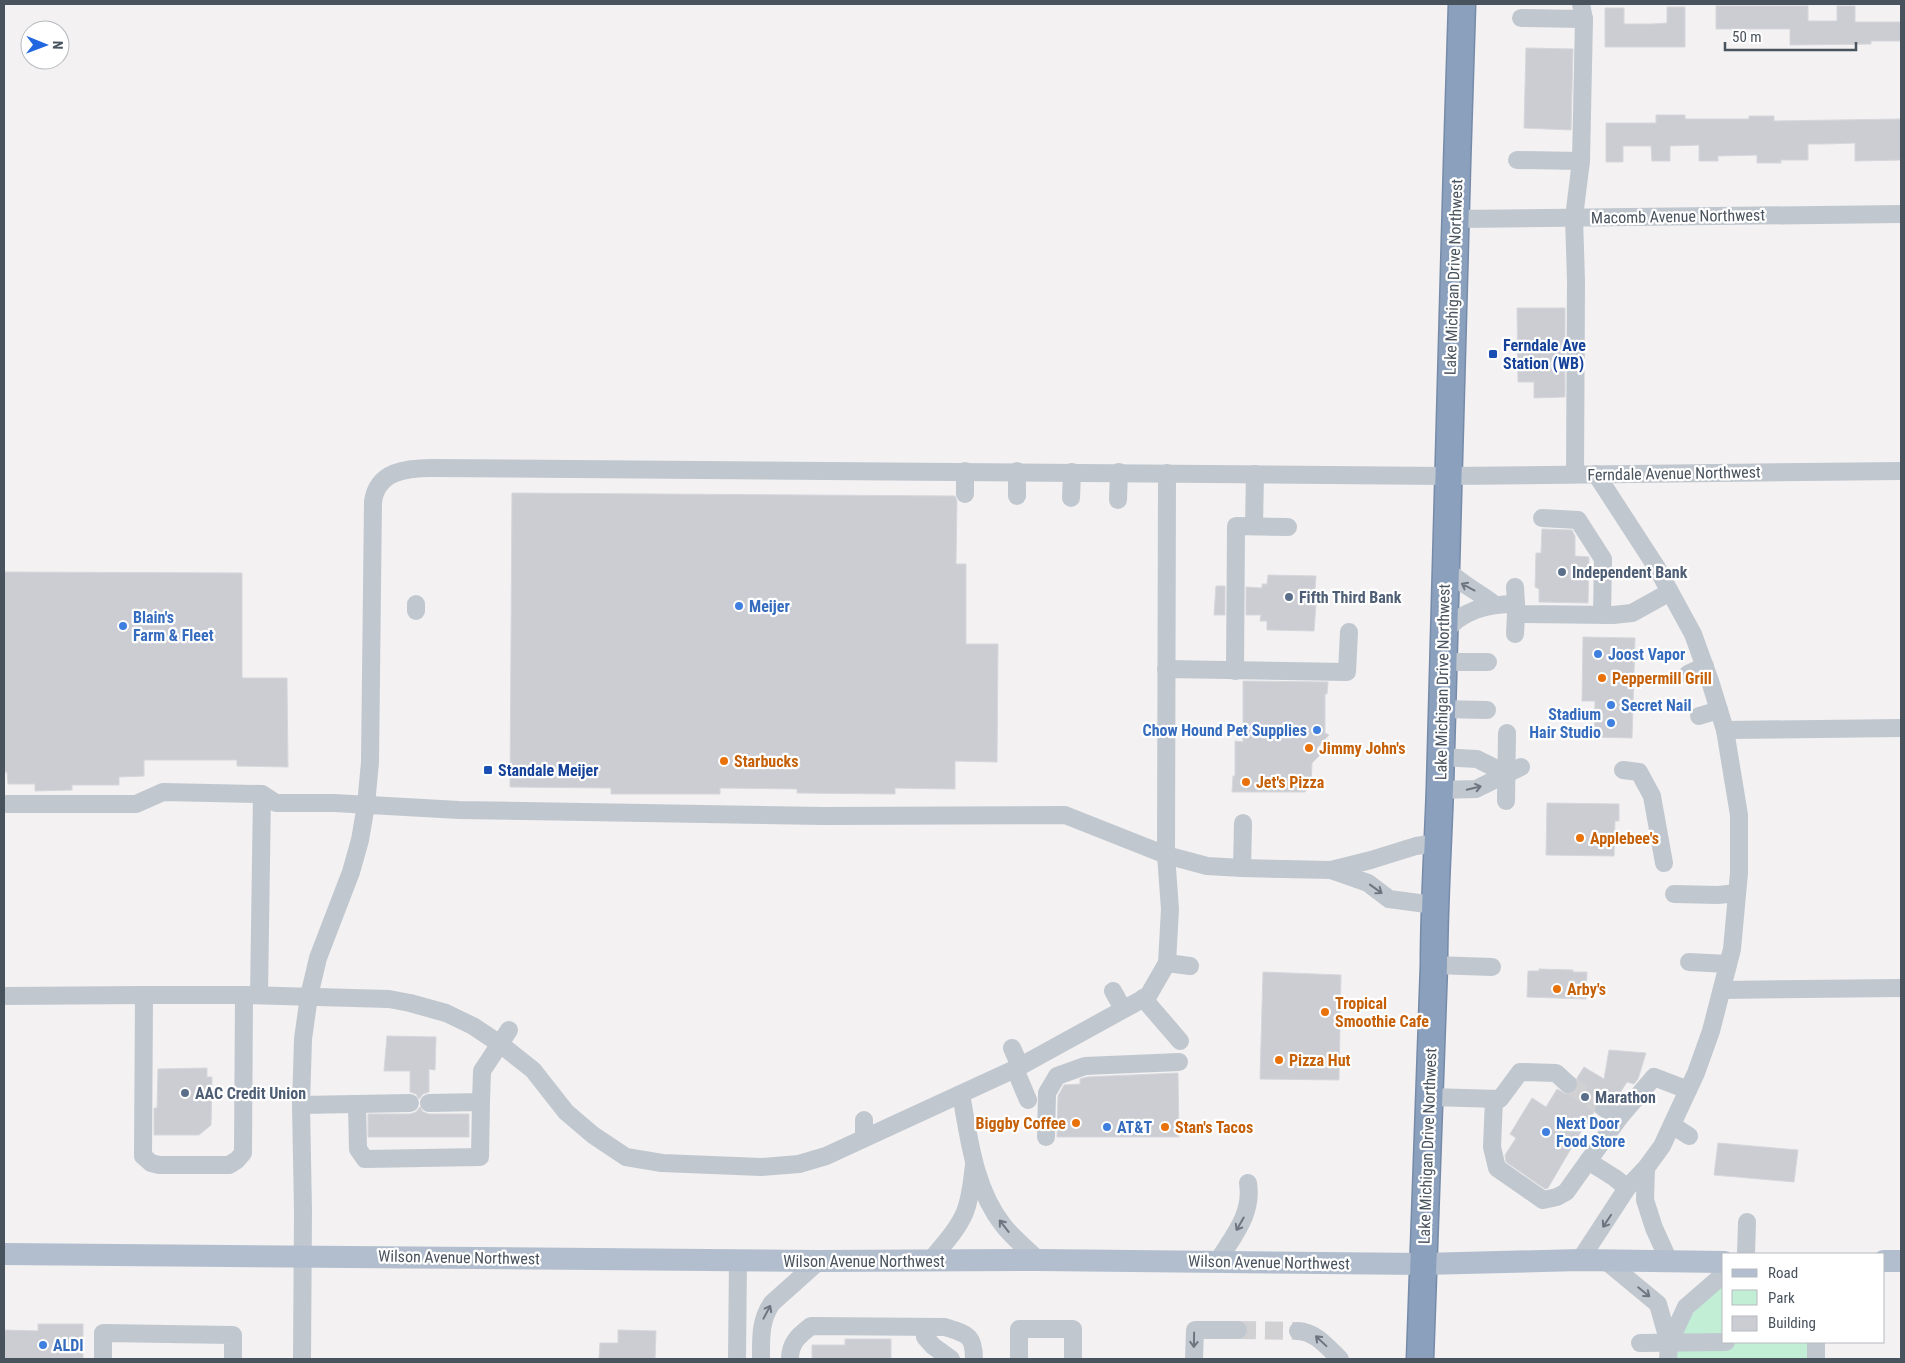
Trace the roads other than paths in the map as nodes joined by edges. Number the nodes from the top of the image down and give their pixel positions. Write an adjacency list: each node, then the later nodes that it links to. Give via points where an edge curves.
1 (1462, 4): 8 (highway, Lake Michigan Drive Northwest)
2 (1583, 12): 3 (street); 5 (street)
3 (1521, 18)
4 (1517, 160): 5 (street)
5 (1581, 161): 7 (street)
6 (1901, 214): 7 (street, Macomb Avenue Northwest)
7 (1574, 217): 8 (street, Macomb Avenue Northwest); 16 (street)
8 (1455, 219): 18 (highway, Lake Michigan Drive Northwest)
9 (965, 471): 10 (street, Ferndale Avenue Northwest); 19 (street); 55 (street, Ferndale Avenue Northwest, via 432,468 406,470 388,476 378,485 372,502 370,762)
10 (1017, 471): 12 (street, Ferndale Avenue Northwest); 20 (street)
11 (1901, 471): 17 (street, Ferndale Avenue Northwest)
12 (1072, 472): 13 (street, Ferndale Avenue Northwest); 21 (street)
13 (1119, 472): 14 (street, Ferndale Avenue Northwest); 22 (street)
14 (1167, 473): 15 (street, Ferndale Avenue Northwest); 38 (street)
15 (1255, 474): 18 (street, Ferndale Avenue Northwest); 24 (street)
16 (1575, 474): 17 (street, Ferndale Avenue Northwest); 18 (street, Ferndale Avenue Northwest)
17 (1596, 474): 28 (street)
18 (1447, 476): 26 (highway, Lake Michigan Drive Northwest)
19 (965, 494)
20 (1017, 496)
21 (1071, 498)
22 (1118, 500)
23 (1542, 518): 31 (street, via 1578,520 1603,560)
24 (1254, 526): 25 (street); 39 (street, via 1236,526)
25 (1288, 527)
26 (1444, 568): 29 (street, one-way to 26, via 1457,581); 33 (highway, Lake Michigan Drive Northwest)
27 (1516, 587): 30 (street)
28 (1670, 592): 31 (street, via 1632,612); 37 (street, via 1693,634)
29 (1494, 604): 30 (street); 33 (street, via 1461,617)
30 (1516, 609): 31 (street); 34 (street)
31 (1602, 615)
32 (1349, 632): 39 (street, via 1349,675)
33 (1443, 634): 35 (highway, Lake Michigan Drive Northwest)
34 (1515, 634)
35 (1442, 662): 36 (street); 41 (highway, Lake Michigan Drive Northwest)
36 (1488, 662)
37 (1705, 666): 40 (street); 43 (street)
38 (1166, 669): 39 (street); 58 (street)
39 (1226, 674)
40 (1688, 674)
41 (1441, 710): 42 (street); 48 (highway, Lake Michigan Drive Northwest)
42 (1487, 710)
43 (1719, 710): 44 (street); 46 (street)
44 (1700, 716)
45 (1901, 728): 46 (street)
46 (1725, 730): 62 (street, via 1739,815)
47 (1507, 732): 49 (street)
48 (1440, 757): 49 (street, via 1477,759); 51 (highway, Lake Michigan Drive Northwest)
49 (1513, 770): 51 (street, one-way to 49, via 1476,789); 53 (street)
50 (1623, 770): 59 (street, via 1639,772 1652,796)
51 (1440, 790): 57 (highway, Lake Michigan Drive Northwest)
52 (262, 794): 54 (street, via 163,792 136,804); 55 (street, via 276,802); 75 (street)
53 (1506, 801)
54 (4, 804)
55 (366, 805): 58 (street, via 459,810 766,815 1065,815); 77 (street, Ferndale Avenue Northwest, via 356,856 318,958)
56 (1243, 823): 60 (street)
57 (1438, 843): 61 (street); 64 (highway, Lake Michigan Drive Northwest)
58 (1166, 854): 60 (street, via 1207,866); 66 (street, via 1170,909)
59 (1664, 863)
60 (1242, 868): 61 (street)
61 (1331, 870): 64 (street, one-way to 64, via 1368,883 1390,899)
62 (1737, 893): 63 (street); 67 (street)
63 (1674, 894)
64 (1434, 905): 68 (highway, Lake Michigan Drive Northwest)
65 (1689, 962): 67 (street)
66 (1166, 963): 69 (street); 78 (street)
67 (1728, 964): 73 (street)
68 (1434, 965): 70 (street); 89 (highway, Lake Michigan Drive Northwest)
69 (1190, 966)
70 (1492, 967)
71 (1901, 988): 73 (street)
72 (1113, 990): 79 (street)
73 (1722, 990): 87 (street, via 1711,1031)
74 (144, 995): 75 (street); 75 (street, via 143,1156 151,1164 159,1165 229,1165 243,1153); 76 (street)
75 (251, 995): 77 (street)
76 (4, 996)
77 (309, 996): 80 (street, via 410,997 458,1012 473,1026); 96 (street, Ferndale Avenue Northwest, via 303,1039)
78 (1144, 998): 79 (street); 81 (street)
79 (1123, 1009): 84 (street, via 1068,1031)
80 (504, 1037): 92 (street, via 482,1072); 97 (street)
81 (1180, 1041)
82 (1012, 1048): 84 (street)
83 (1179, 1062): 103 (street, via 1085,1066 1057,1076 1047,1093)
84 (1018, 1067): 88 (street); 91 (street)
85 (1568, 1084): 90 (street, via 1556,1073 1520,1072 1500,1099)
86 (560, 1086): 97 (street)
87 (1688, 1090): 99 (street, via 1654,1077); 101 (street)
88 (961, 1094): 104 (street); 106 (street)
89 (1429, 1097): 90 (street); 125 (highway, Lake Michigan Drive Northwest)
90 (1494, 1099): 105 (street, via 1492,1147 1498,1168 1543,1200 1566,1192)
91 (1028, 1100)
92 (481, 1102): 94 (street); 95 (street, via 480,1156 365,1159 358,1149)
93 (410, 1103): 95 (street)
94 (429, 1103)
95 (357, 1104): 96 (street)
96 (301, 1105): 113 (street, Ferndale Avenue Northwest)
97 (561, 1106): 104 (street, via 593,1135 610,1141 626,1157 762,1160 786,1166 811,1153)
98 (1604, 1108): 99 (street)
99 (1619, 1118): 105 (street)
100 (864, 1120): 104 (street)
101 (1672, 1125): 102 (street); 107 (street)
102 (1689, 1136)
103 (1046, 1137)
104 (864, 1138)
105 (1588, 1161): 109 (street)
106 (974, 1164): 115 (street, one-way to 106, via 1002,1224); 118 (street, via 963,1216)
107 (1646, 1168): 109 (street); 121 (street, via 1645,1200)
108 (1248, 1183): 119 (street, one-way to 119, via 1250,1200 1246,1214)
109 (1627, 1188): 116 (street, one-way to 116)
110 (1747, 1222): 111 (street)
111 (1746, 1253)
112 (4, 1254): 113 (main road, Wilson Avenue Northwest)
113 (302, 1256): 114 (main road, Wilson Avenue Northwest); 136 (street, Ferndale Avenue Northwest)
114 (738, 1260): 117 (main road, Wilson Avenue Northwest); 137 (street)
115 (1038, 1260): 118 (main road, Wilson Avenue Northwest); 119 (main road, Wilson Avenue Northwest)
116 (1580, 1260): 120 (main road, Wilson Avenue Northwest); 125 (main road, Wilson Avenue Northwest)
117 (819, 1261): 118 (main road, Wilson Avenue Northwest); 138 (street, one-way to 117, via 767,1310)
118 (930, 1261)
119 (1218, 1261): 125 (main road, Wilson Avenue Northwest)
120 (1606, 1261): 121 (main road, Wilson Avenue Northwest); 133 (street, one-way to 133, via 1658,1304)
121 (1669, 1261): 124 (main road, Wilson Avenue Northwest)
122 (1885, 1261): 123 (main road)
123 (1901, 1261)
124 (1722, 1262)
125 (1423, 1264): 148 (highway, Lake Michigan Drive Northwest)
126 (1722, 1276): 133 (street, via 1686,1307)
127 (1238, 1330): 146 (street, one-way to 146, via 1195,1330)
128 (1298, 1331): 147 (street, one-way to 128, via 1314,1336)
129 (925, 1338): 140 (street, via 904,1334 812,1336 804,1344); 141 (street); 142 (street, via 947,1336 957,1340 965,1351)
130 (1640, 1343): 133 (street)
131 (1722, 1343): 133 (street)
132 (1816, 1343): 149 (street)
133 (1669, 1351)
134 (103, 1359): 135 (street, via 103,1333 233,1335)
135 (233, 1359)
136 (302, 1359)
137 (737, 1359)
138 (761, 1359)
139 (790, 1359): 143 (street, via 795,1339 810,1326 820,1326 945,1327 970,1338)
140 (802, 1359)
141 (951, 1359)
142 (966, 1359)
143 (974, 1359)
144 (1019, 1359): 145 (street, via 1020,1329 1073,1329)
145 (1073, 1359)
146 (1194, 1359)
147 (1340, 1359)
148 (1420, 1359)
149 (1816, 1359)

